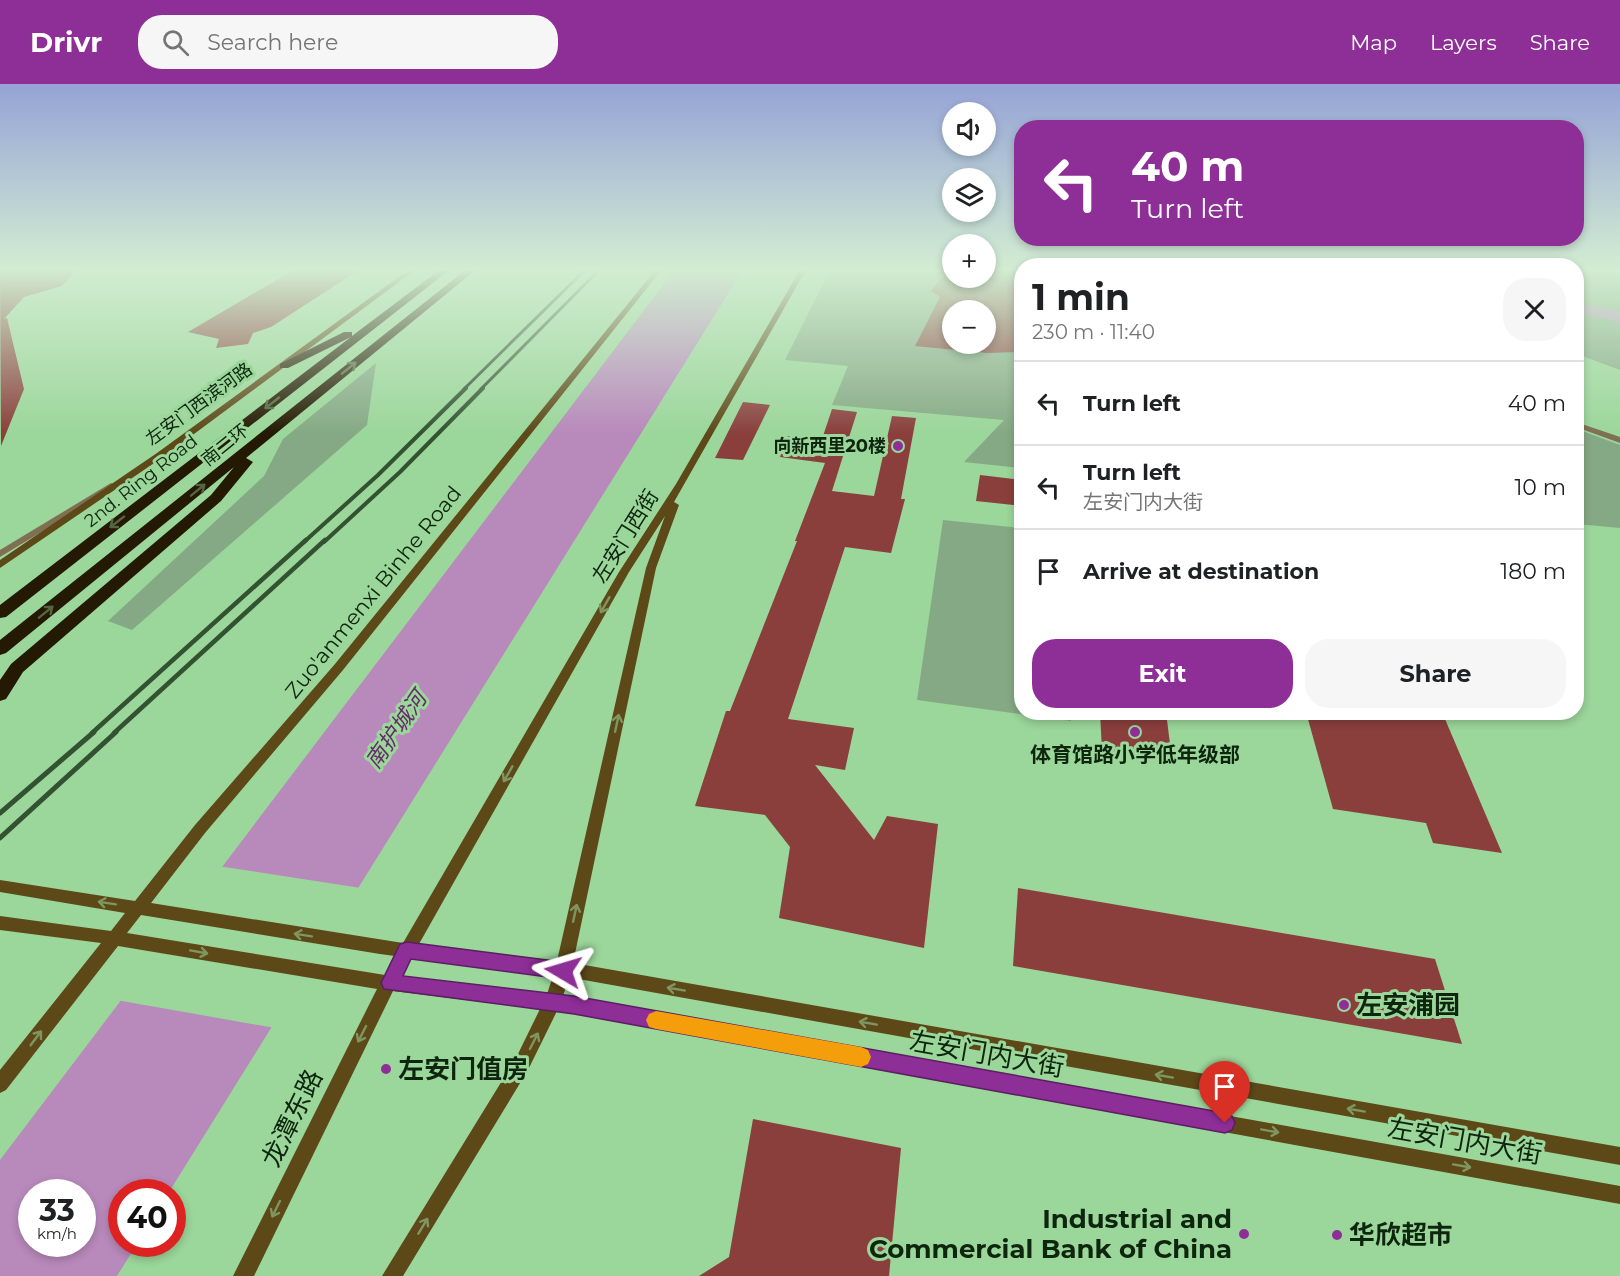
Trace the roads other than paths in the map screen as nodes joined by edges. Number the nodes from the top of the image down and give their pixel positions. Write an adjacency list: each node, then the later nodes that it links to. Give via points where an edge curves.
1 (341, 324): 7 (street, 左安门西滨河路)
2 (370, 324): 7 (highway)
3 (375, 324): 15 (highway, 2nd. Ring Road, one-way to 15)
4 (404, 324): 8 (highway, 南二环, one-way to 4)
5 (615, 324): 21 (street, Zuo'anmenxi Binhe Road, via 346,659)
6 (772, 324): 12 (street)
7 (284, 366): 11 (street, 左安门西滨河路)
8 (277, 426): 16 (highway, 南二环, one-way to 8); 17 (highway, via 216,498)
9 (1584, 427): 10 (street)
10 (1620, 440)
11 (160, 455): 13 (street); 14 (street, 左安门西滨河路)
12 (681, 484): 24 (street, 左安门西街, one-way to 24, via 624,572); 25 (street, 左安门西街, one-way to 12, via 651,568)
13 (0, 554)
14 (0, 565)
15 (0, 613)
16 (0, 649)
17 (17, 668): 18 (highway); 19 (highway)
18 (0, 683)
19 (0, 694)
20 (0, 886): 21 (street, one-way to 20)
21 (137, 908): 23 (street, Zuo'anmenxi Binhe Road); 24 (street, 左安门内大街, one-way to 21)
22 (0, 923): 23 (street)
23 (113, 938): 26 (street, 左安门内大街, one-way to 26); 28 (street, one-way to 23)
24 (407, 950): 25 (street, 左安门内大街); 26 (street, 左安门西街)
25 (563, 971): 27 (street, 左安门西街); 29 (street, 左安门内大街, one-way to 25)
26 (390, 983): 27 (street, 左安门内大街); 31 (street, 龙潭东路, one-way to 31)
27 (552, 1004): 30 (street, 左安门内大街, one-way to 30); 32 (street, one-way to 27, via 522,1064)
28 (0, 1084)
29 (1620, 1156)
30 (1620, 1195)
31 (243, 1276)
32 (392, 1276)

